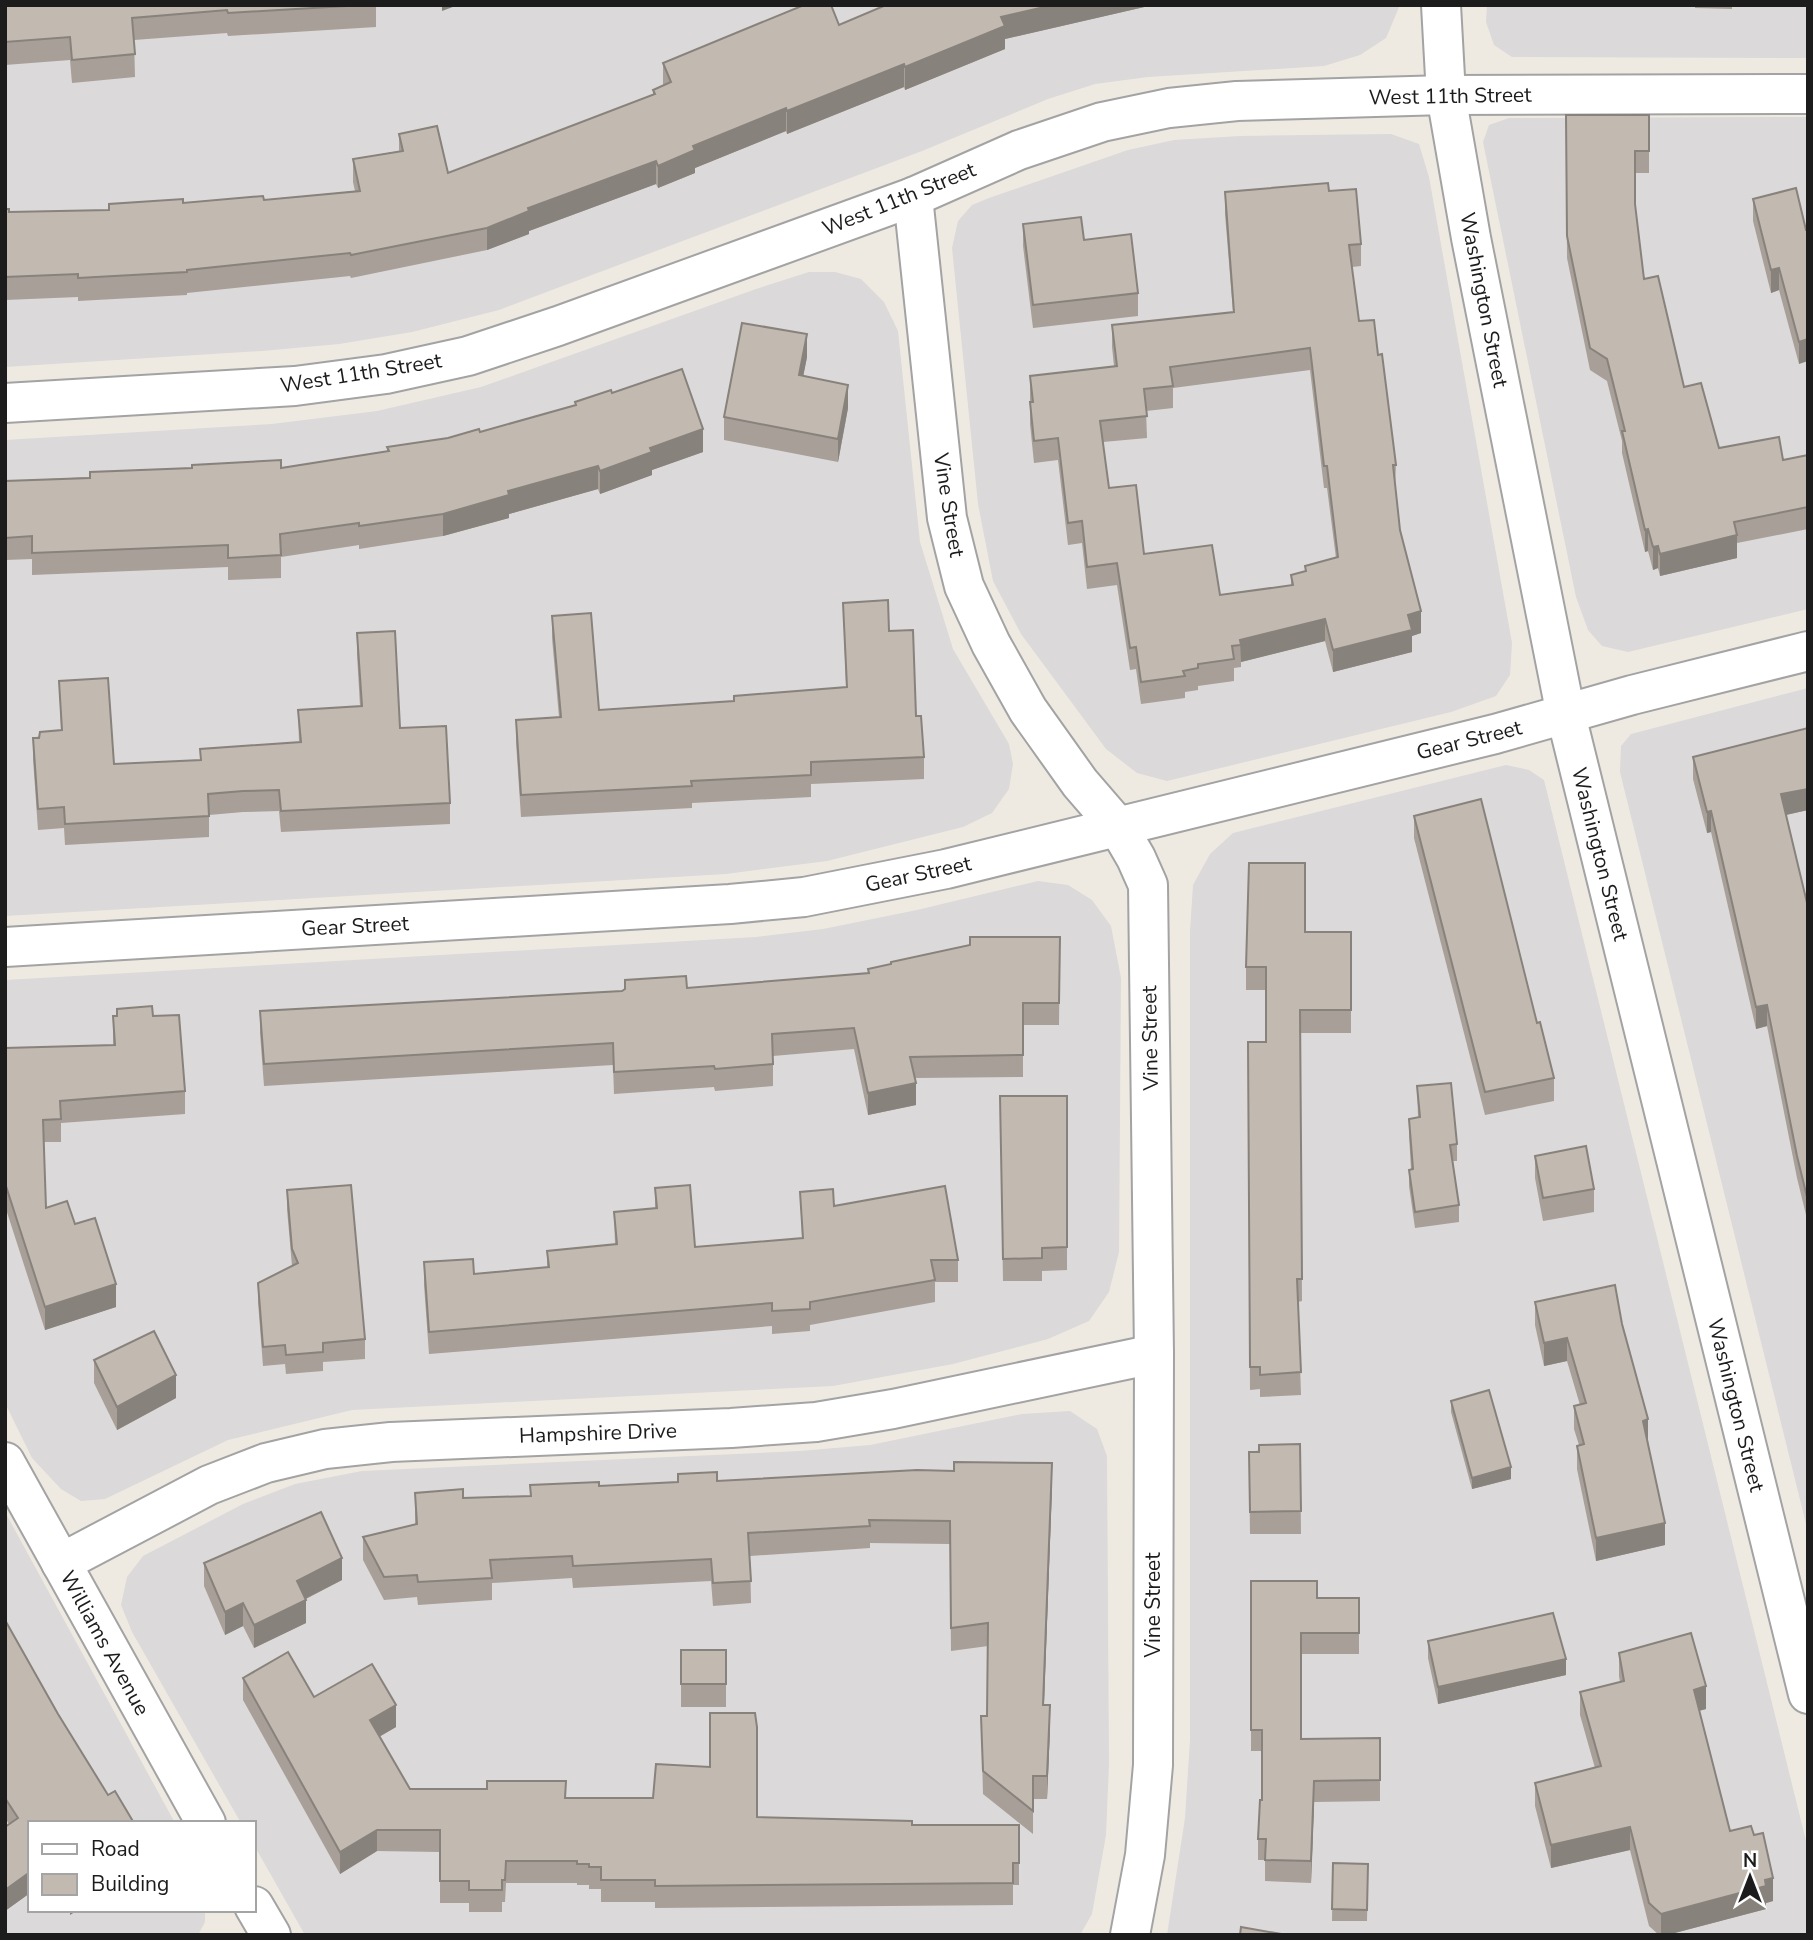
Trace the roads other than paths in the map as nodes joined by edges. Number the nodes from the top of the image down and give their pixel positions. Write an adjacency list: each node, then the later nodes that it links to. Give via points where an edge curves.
1 (1441, 5): 2 (street, Washington Street)
2 (1446, 95): 3 (street, West 11th Street); 4 (street, West 11th Street, via 1237,101 1169,108 1090,126 1020,150); 7 (street, Washington Street)
3 (1807, 97)
4 (913, 197): 5 (street, West 11th Street, via 468,356 386,374 295,386); 8 (street, Vine Street, via 947,518 964,586 1028,710)
5 (5, 403)
6 (1808, 651): 7 (street, Gear Street)
7 (1566, 715): 8 (street, Gear Street); 13 (street, Washington Street)
8 (1118, 827): 9 (street, Gear Street, via 946,869 804,897); 10 (street, Vine Street, via 1148,885)
9 (5, 947)
10 (1154, 1353): 12 (street, Hampshire Drive, via 816,1422 325,1449 266,1463 209,1485); 18 (street, Vine Street, via 1153,1765 1145,1855)
11 (5, 1462): 12 (street, Williams Avenue)
12 (61, 1563): 15 (street, Williams Avenue)
13 (1802, 1649): 14 (street, Washington Street)
14 (1808, 1694)
15 (205, 1821)
16 (256, 1909): 17 (street)
17 (271, 1935)
18 (1130, 1935)

